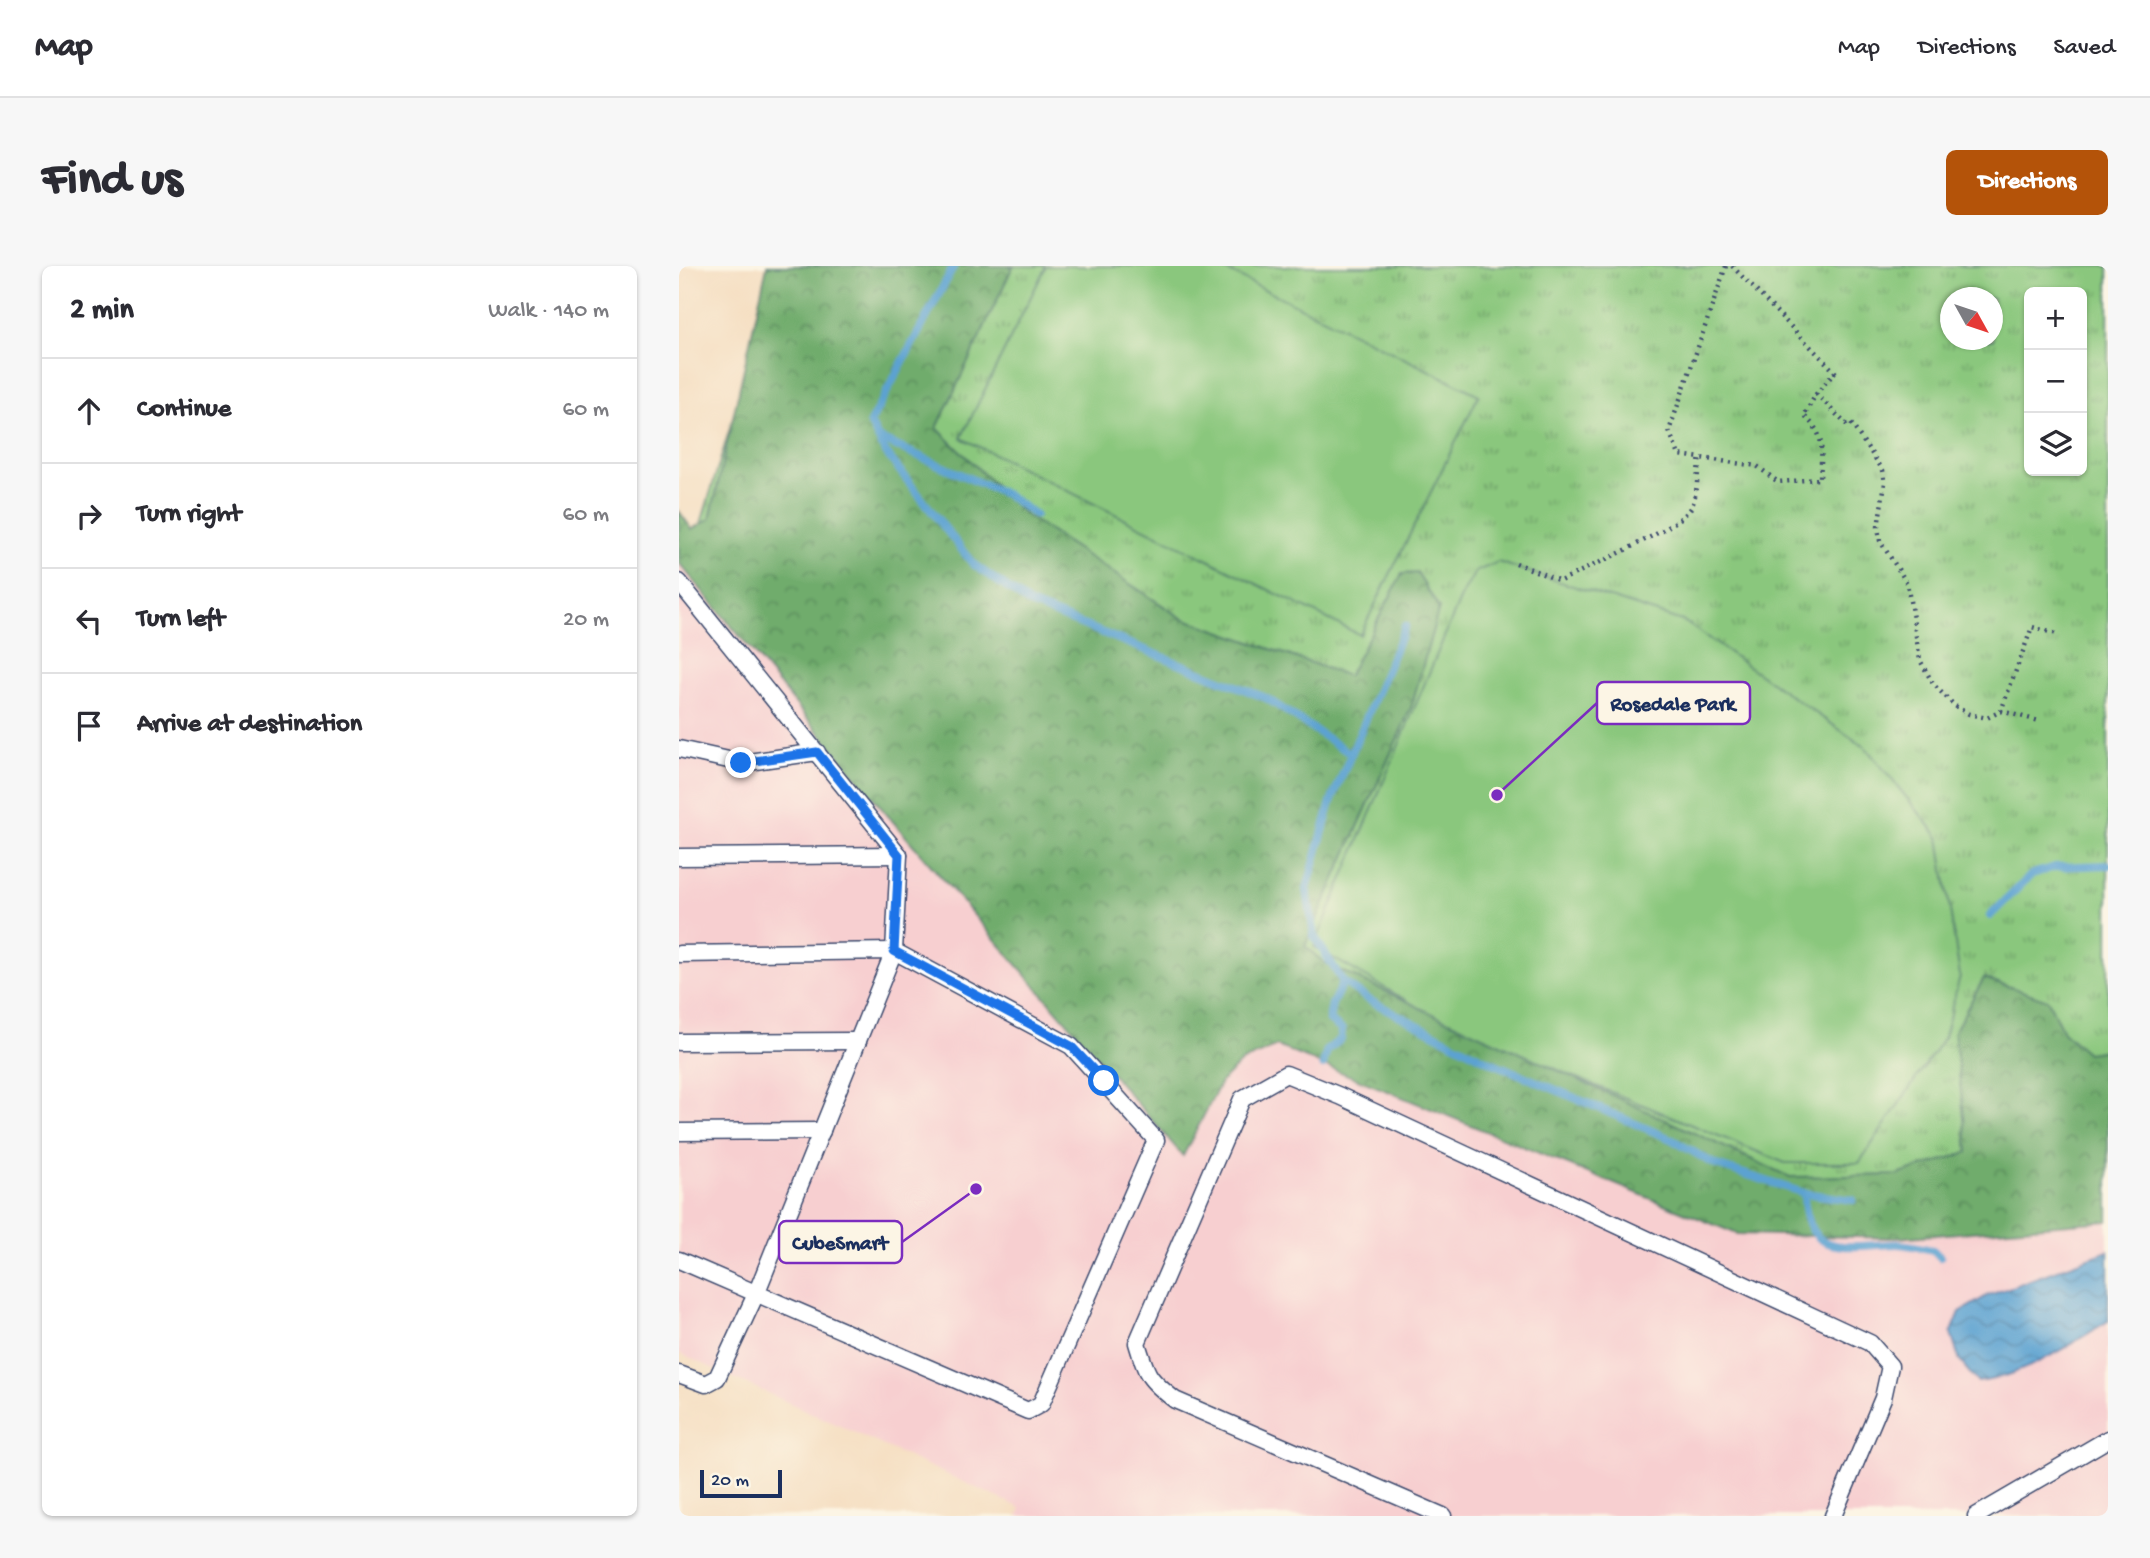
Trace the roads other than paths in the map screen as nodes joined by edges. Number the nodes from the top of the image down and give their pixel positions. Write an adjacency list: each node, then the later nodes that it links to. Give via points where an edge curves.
1 (679, 582): 3 (lane)
2 (679, 749): 3 (lane, via 741,763)
3 (817, 752): 4 (lane)
4 (899, 855): 5 (lane); 6 (lane)
5 (679, 857)
6 (894, 951): 7 (lane); 8 (lane); 13 (lane, via 1071,1046 1154,1135 1154,1150 1035,1409 1028,1411)
7 (679, 954)
8 (858, 1041): 9 (lane); 10 (lane)
9 (679, 1042)
10 (822, 1131): 11 (lane); 13 (lane)
11 (679, 1132)
12 (679, 1260): 13 (lane)
13 (756, 1294): 14 (lane, via 717,1378 706,1384)
14 (679, 1374)
15 (2108, 1439): 18 (lane)
16 (1443, 1516): 17 (lane, via 1175,1400 1150,1381 1143,1362 1137,1343 1242,1099 1286,1074 1870,1343 1890,1367 1883,1398)
17 (1833, 1516)
18 (1976, 1516)

